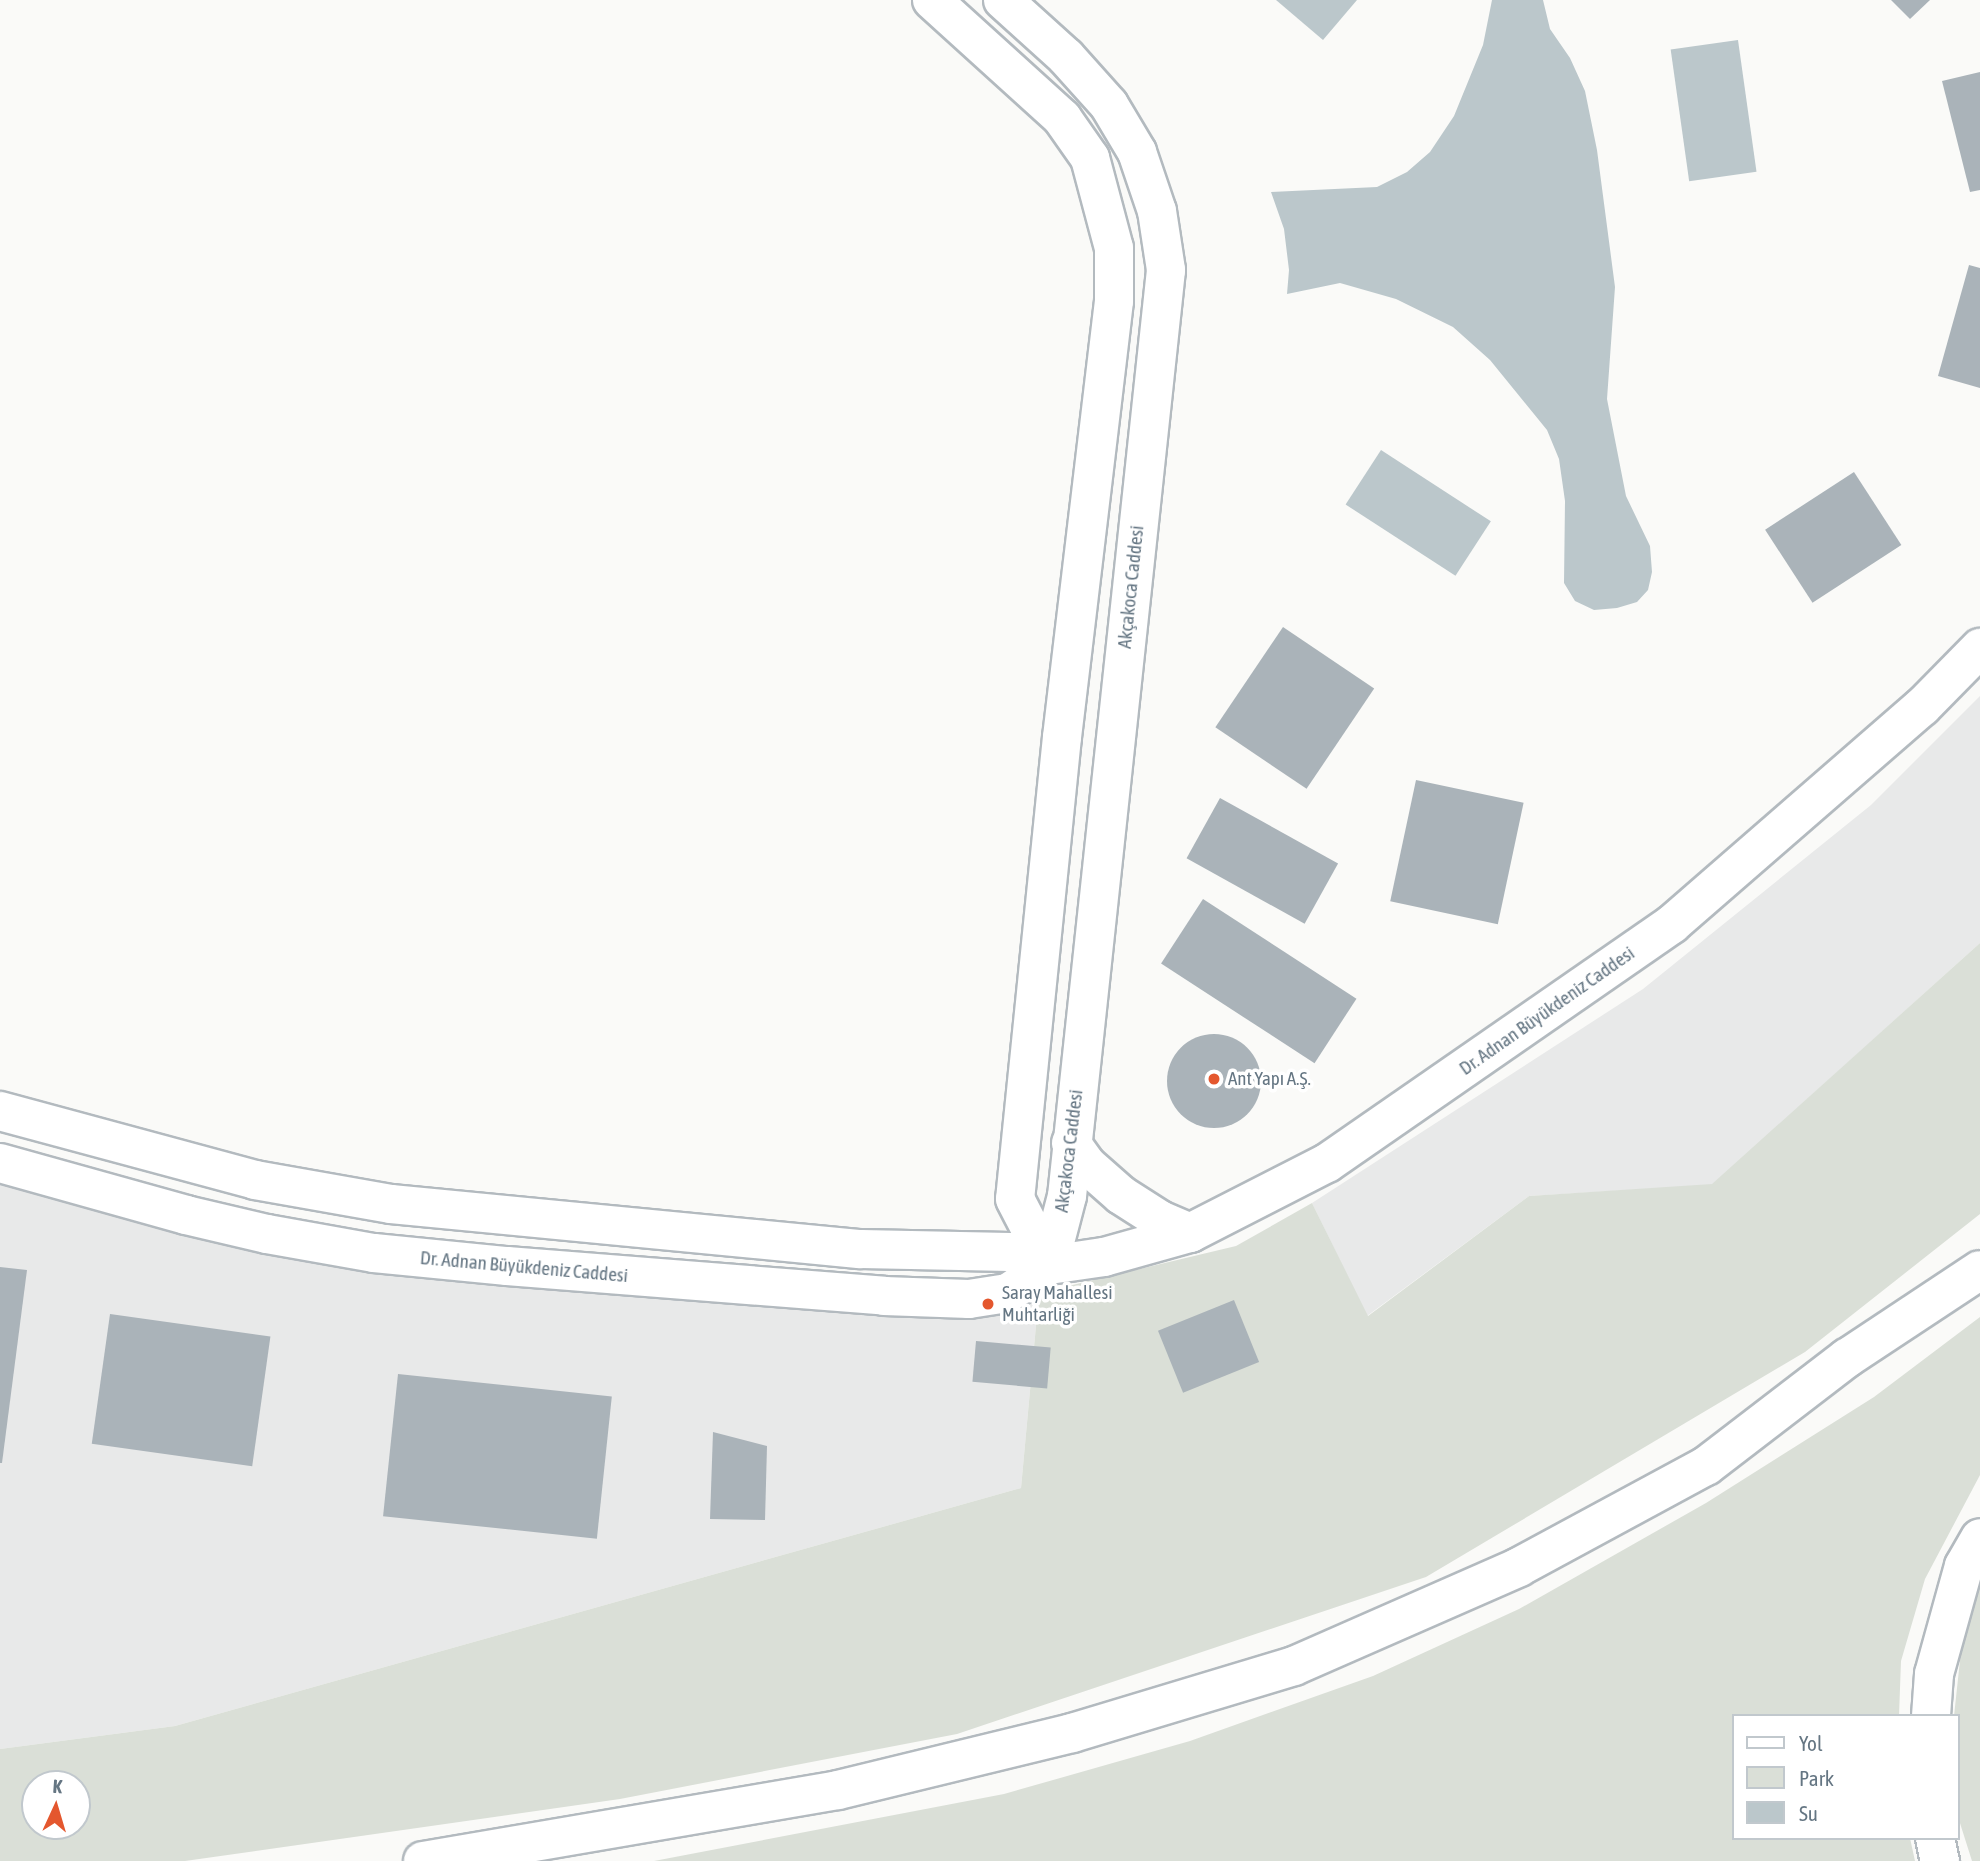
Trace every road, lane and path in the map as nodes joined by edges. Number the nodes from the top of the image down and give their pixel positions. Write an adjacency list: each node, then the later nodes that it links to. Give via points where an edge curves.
1 (932, 0): 8 (main road, Akçakoca Caddesi, via 1062,118 1090,158 1114,248 1114,301 1062,737 1015,1199)
2 (1003, 0): 5 (main road, Akçakoca Caddesi, via 1110,105 1138,152 1157,211 1166,270)
3 (1980, 648): 7 (main road, Dr. Adnan Büyükdeniz Caddesi, via 1922,707 1672,924 1327,1163)
4 (0, 1111): 8 (main road, Dr. Adnan Büyükdeniz Caddesi, via 255,1180 391,1204 861,1249 1010,1251)
5 (1070, 1143): 7 (main road, via 1121,1195); 8 (main road, Akçakoca Caddesi, via 1067,1196)
6 (0, 1163): 8 (main road, Dr. Adnan Büyükdeniz Caddesi, via 267,1234 374,1253 494,1265 969,1299 1008,1293)
7 (1190, 1233): 8 (main road, Dr. Adnan Büyükdeniz Caddesi, via 1104,1258)
8 (1049, 1265)
9 (1980, 1270): 13 (main road, via 1847,1358 1706,1466 1519,1567 1294,1667 1072,1733 838,1790)
10 (1980, 1538): 11 (main road, via 1964,1566 1934,1674)
11 (1931, 1714)
12 (1935, 1840): 14 (main road)
13 (423, 1861)
14 (1940, 1861)

